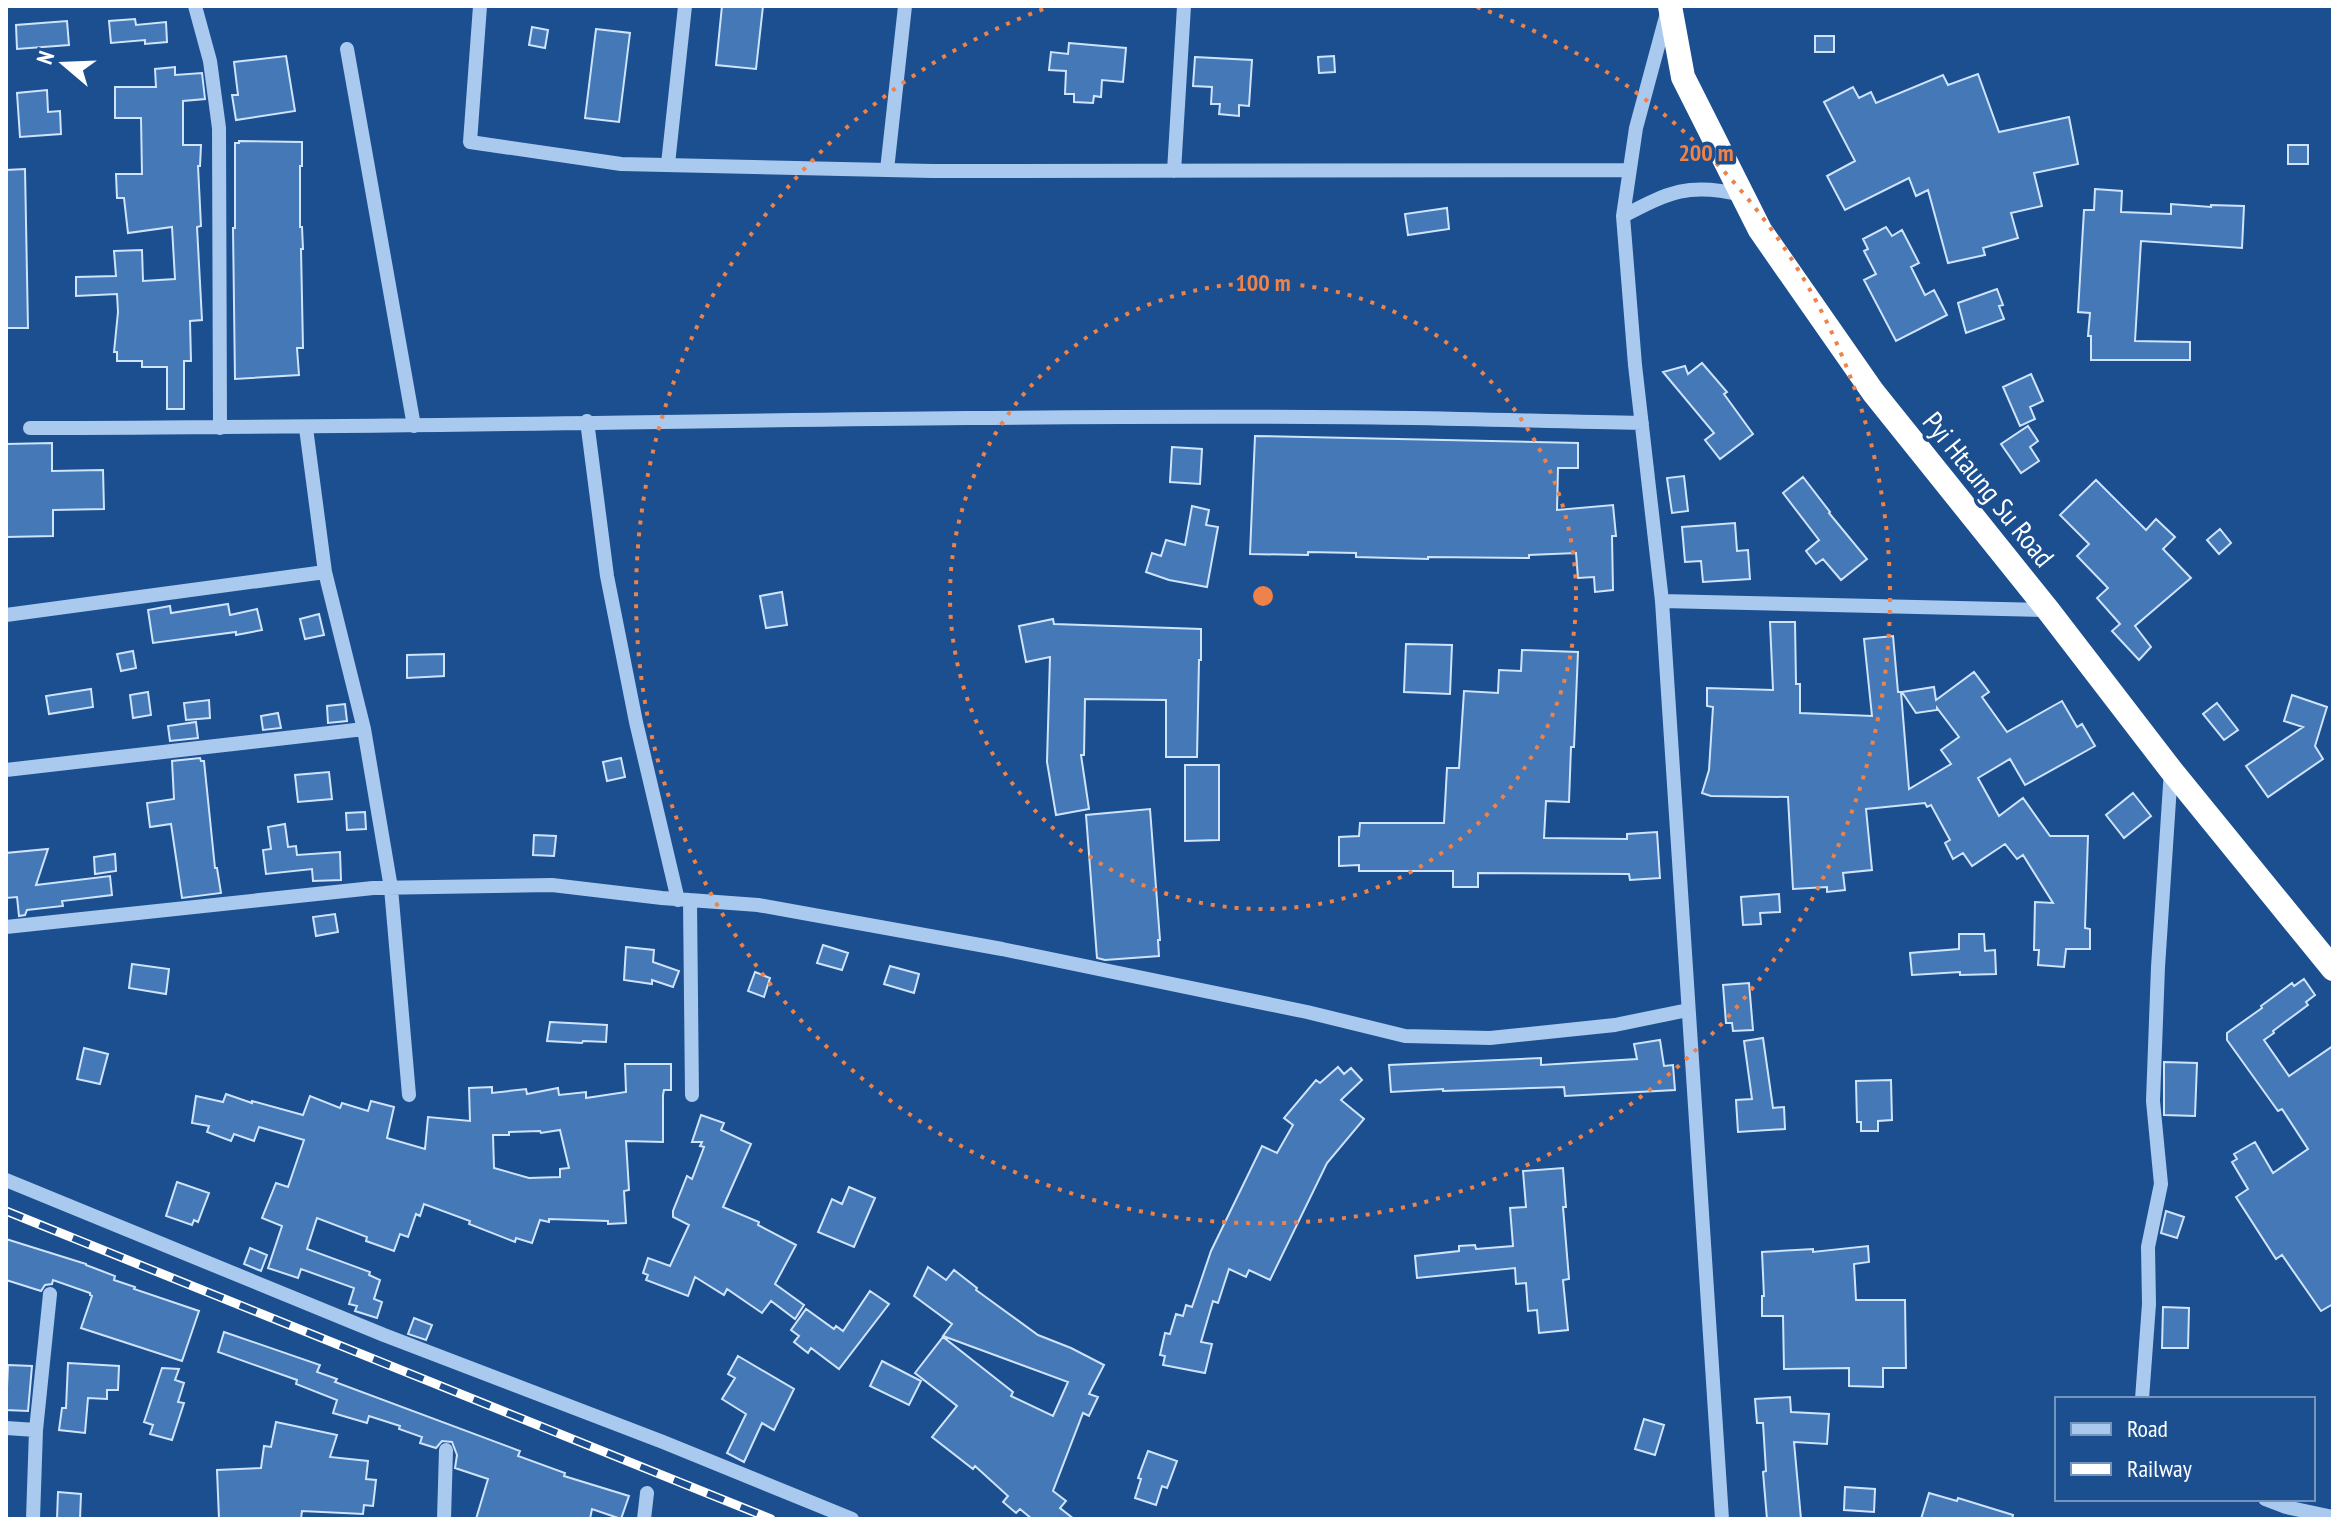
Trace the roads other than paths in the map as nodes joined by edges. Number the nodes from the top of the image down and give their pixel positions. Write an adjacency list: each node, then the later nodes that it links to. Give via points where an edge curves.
1 (195, 6): 18 (street, via 210,61 219,128)
2 (480, 6): 8 (street, via 470,142 621,164)
3 (685, 6): 8 (street)
4 (905, 6): 9 (street)
5 (1184, 6): 11 (street)
6 (1670, 6): 10 (street); 12 (highway, Pyi Htaung Su Road, via 1683,77)
7 (347, 49): 16 (street)
8 (668, 164): 9 (street)
9 (887, 170): 11 (street)
10 (1629, 170): 11 (street); 13 (street)
11 (1174, 171)
12 (1742, 195): 13 (street, via 1690,188); 22 (highway, Pyi Htaung Su Road, via 1760,230 1873,392)
13 (1623, 216): 15 (street)
14 (587, 421): 15 (street, via 1313,417); 16 (street); 28 (street, via 607,576 636,722)
15 (1642, 423): 21 (street)
16 (414, 426): 19 (street)
17 (30, 428): 18 (street)
18 (220, 428): 19 (street)
19 (306, 428): 20 (street)
20 (325, 572): 23 (street); 24 (street)
21 (1662, 601): 22 (street); 31 (street)
22 (2048, 610): 26 (highway, Pyi Htaung Su Road)
23 (6, 615)
24 (364, 729): 25 (street); 27 (street)
25 (6, 770)
26 (2171, 770): 30 (highway, Pyi Htaung Su Road); 36 (street, via 2153,1101 2161,1184 2148,1247)
27 (391, 888): 28 (street, via 552,885); 29 (street); 32 (street)
28 (684, 900): 31 (street, via 758,905 1002,949 1405,1036 1490,1038 1615,1025); 33 (street)
29 (6, 927)
30 (2333, 969)
31 (1688, 1010): 47 (street)
32 (409, 1095)
33 (692, 1095)
34 (6, 1180): 46 (street)
35 (50, 1294): 38 (street)
36 (2142, 1397)
37 (6, 1428): 38 (street)
38 (36, 1430): 43 (street)
39 (446, 1450): 44 (street)
40 (647, 1493): 45 (street)
41 (2270, 1501): 42 (street)
42 (2333, 1517)
43 (33, 1519)
44 (444, 1519)
45 (644, 1519)
46 (852, 1519)
47 (1722, 1519)

